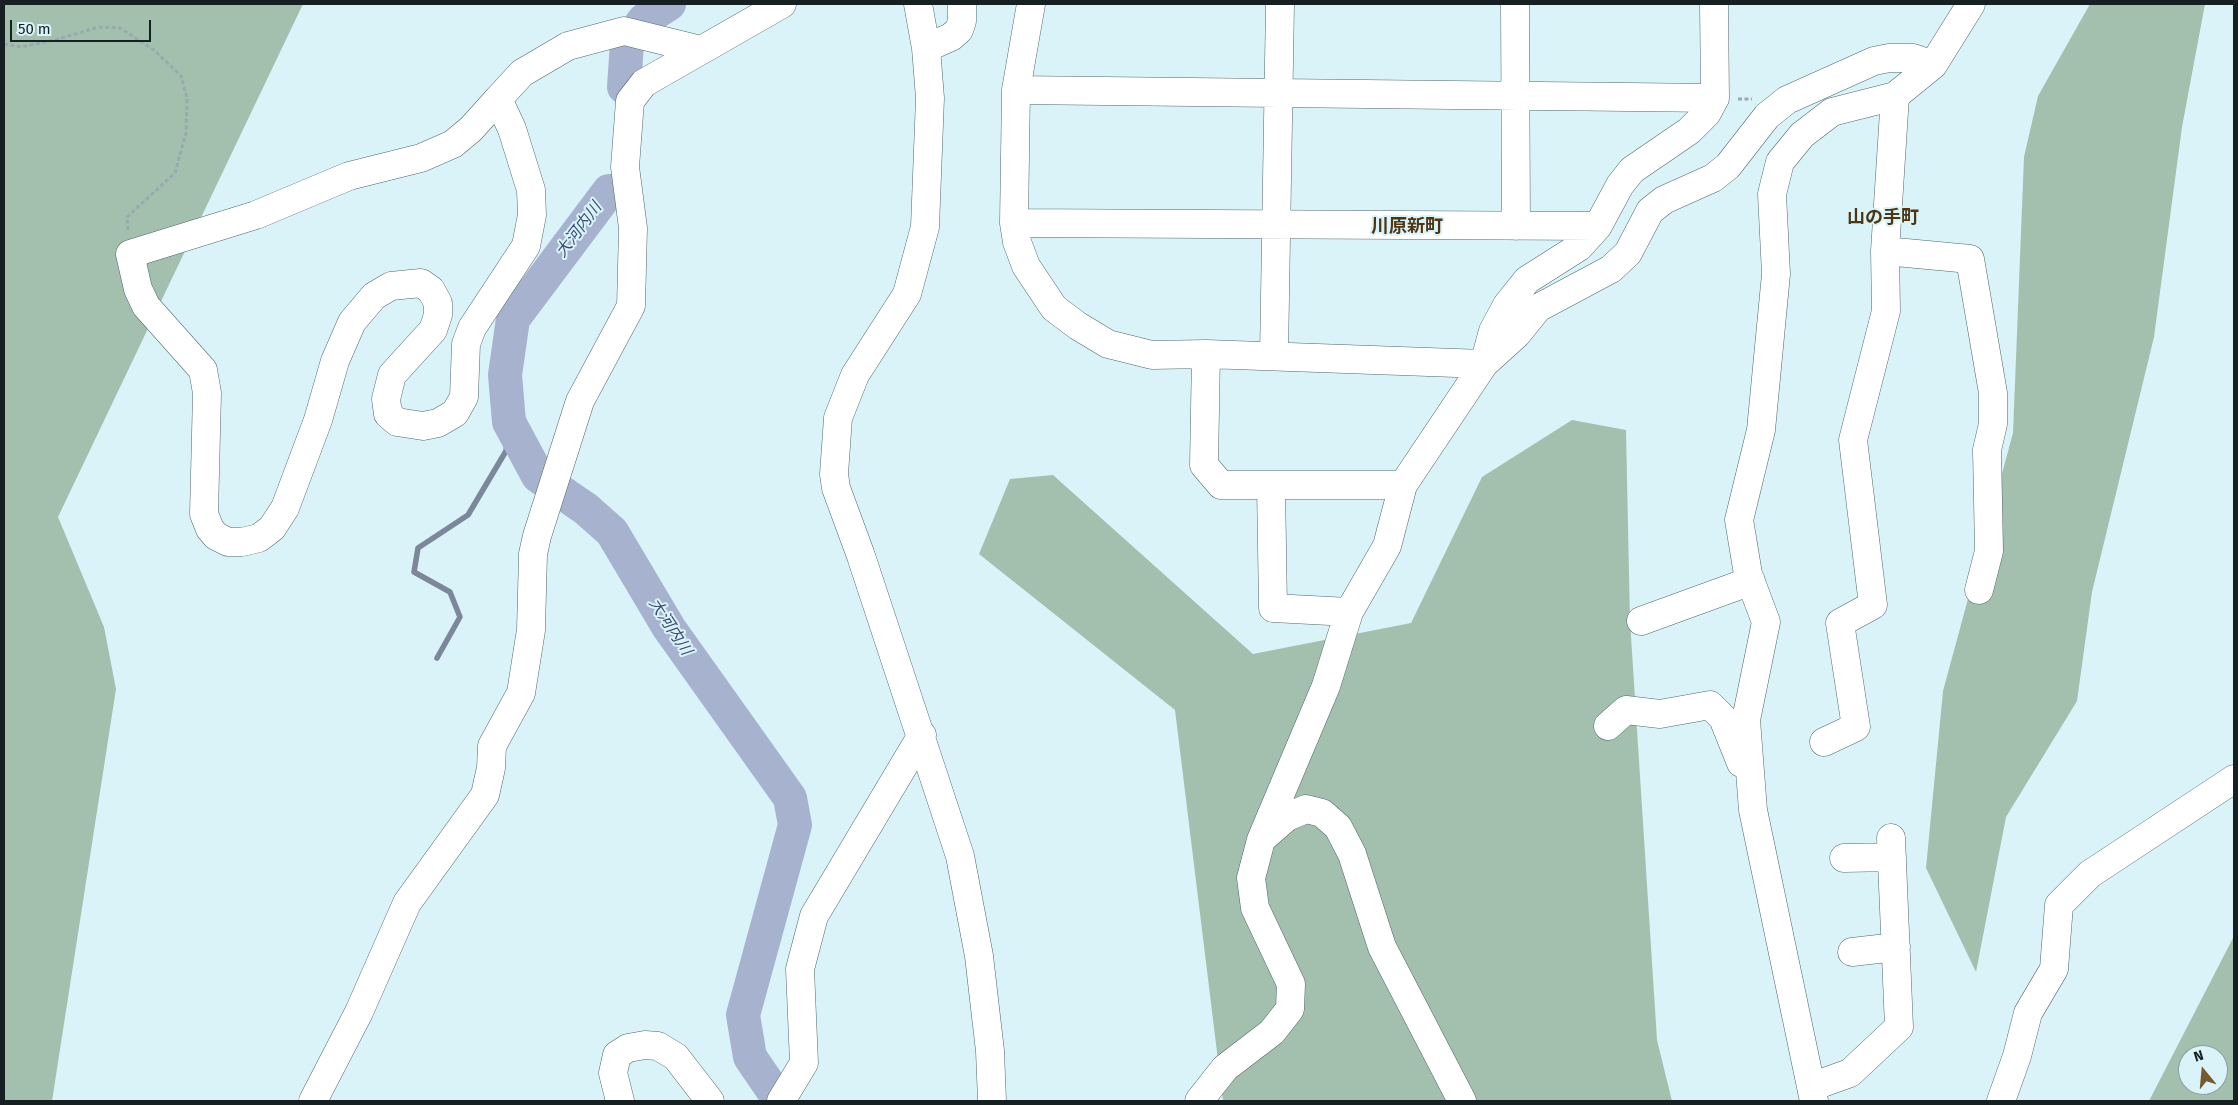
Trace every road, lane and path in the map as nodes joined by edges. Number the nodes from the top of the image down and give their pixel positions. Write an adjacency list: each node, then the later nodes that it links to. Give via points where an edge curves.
1 (782, 4): 11 (street)
2 (918, 4): 10 (street)
3 (962, 4): 10 (street, via 959,30)
4 (1031, 4): 13 (street)
5 (1280, 4): 14 (street)
6 (1515, 4): 15 (street)
7 (1714, 4): 17 (street)
8 (1971, 4): 12 (street)
9 (4, 44): 24 (path, via 21,47 99,27 120,28 154,50 181,76 187,98 186,133 175,173 127,217)
10 (926, 48): 35 (street, via 930,98 925,227 907,294 851,383 838,418 834,474 836,488)
11 (700, 50): 18 (street, via 632,33 568,46 522,73); 45 (street, via 644,83 630,101 625,167 633,228 632,306 580,401 552,484 533,554 531,630 521,693 492,746 485,795 407,903 359,1012)
12 (1933, 65): 16 (street); 27 (street, via 1912,58 1874,61 1786,100 1767,116 1728,166 1713,178 1664,200 1650,212 1628,252 1610,270 1538,308 1517,334)
13 (1016, 90): 14 (street); 19 (street)
14 (1278, 92): 15 (street); 20 (street)
15 (1515, 95): 17 (street); 21 (street)
16 (1894, 96): 23 (street); 30 (street, via 1832,112 1802,135 1780,162 1772,194 1776,274 1761,430 1739,520)
17 (1715, 98): 22 (street, via 1707,113 1689,131 1632,170)
18 (498, 99): 24 (street, via 453,144 421,158 349,176 256,215); 24 (street, via 512,129 531,190 532,215 526,246 472,328 466,344 464,397 455,413 423,426 397,422 388,414 386,399 392,375 433,330 438,303 422,282 391,286 374,296 352,322 335,361 318,420 285,508 272,528 260,538 228,542 210,529 204,514 203,494 208,393 203,370 146,306 138,289)
19 (1014, 224): 20 (street); 25 (street, via 1017,242 1037,286 1054,308 1078,326 1108,344 1152,355)
20 (1276, 224): 21 (street); 26 (street)
21 (1516, 226): 22 (street)
22 (1598, 226): 27 (street, via 1579,247 1527,280 1507,305 1493,331)
23 (1885, 251): 31 (street, via 1970,259 1993,393 1993,424 1988,450 1989,551); 36 (street, via 1886,311 1853,440 1874,605 1840,623 1856,727)
24 (130, 254)
25 (1206, 354): 26 (street); 28 (street, via 1204,465 1221,485)
26 (1274, 356): 27 (street)
27 (1484, 364): 29 (street)
28 (1271, 485): 29 (street); 32 (street, via 1274,608)
29 (1403, 485): 32 (street, via 1387,546)
30 (1751, 581): 33 (street); 38 (street, via 1766,622 1746,720)
31 (1979, 590)
32 (1349, 612): 39 (street, via 1326,686)
33 (1641, 621)
34 (1608, 726): 38 (street, via 1626,710 1660,714 1710,705 1723,718)
35 (922, 735): 44 (street, via 814,916 800,970 804,1063); 48 (street, via 960,856 978,947 990,1051)
36 (1824, 742)
37 (2234, 779): 51 (street, via 2090,874 2060,905 2054,969 2028,1013)
38 (1751, 788): 43 (street)
39 (1261, 840): 49 (street, via 1251,878 1255,908 1291,984 1290,1009 1272,1032 1226,1068); 50 (street, via 1287,817 1306,809 1322,813 1338,827 1352,854 1382,946)
40 (1844, 858): 41 (street, via 1892,847)
41 (1896, 947): 42 (street); 43 (street, via 1899,1027 1850,1073)
42 (1852, 952)
43 (1813, 1094)
44 (785, 1095)
45 (313, 1101)
46 (620, 1101): 47 (street, via 613,1073 614,1061 628,1048 645,1045 658,1046 676,1057)
47 (710, 1101)
48 (992, 1101)
49 (1199, 1101)
50 (1462, 1101)
51 (2001, 1101)

